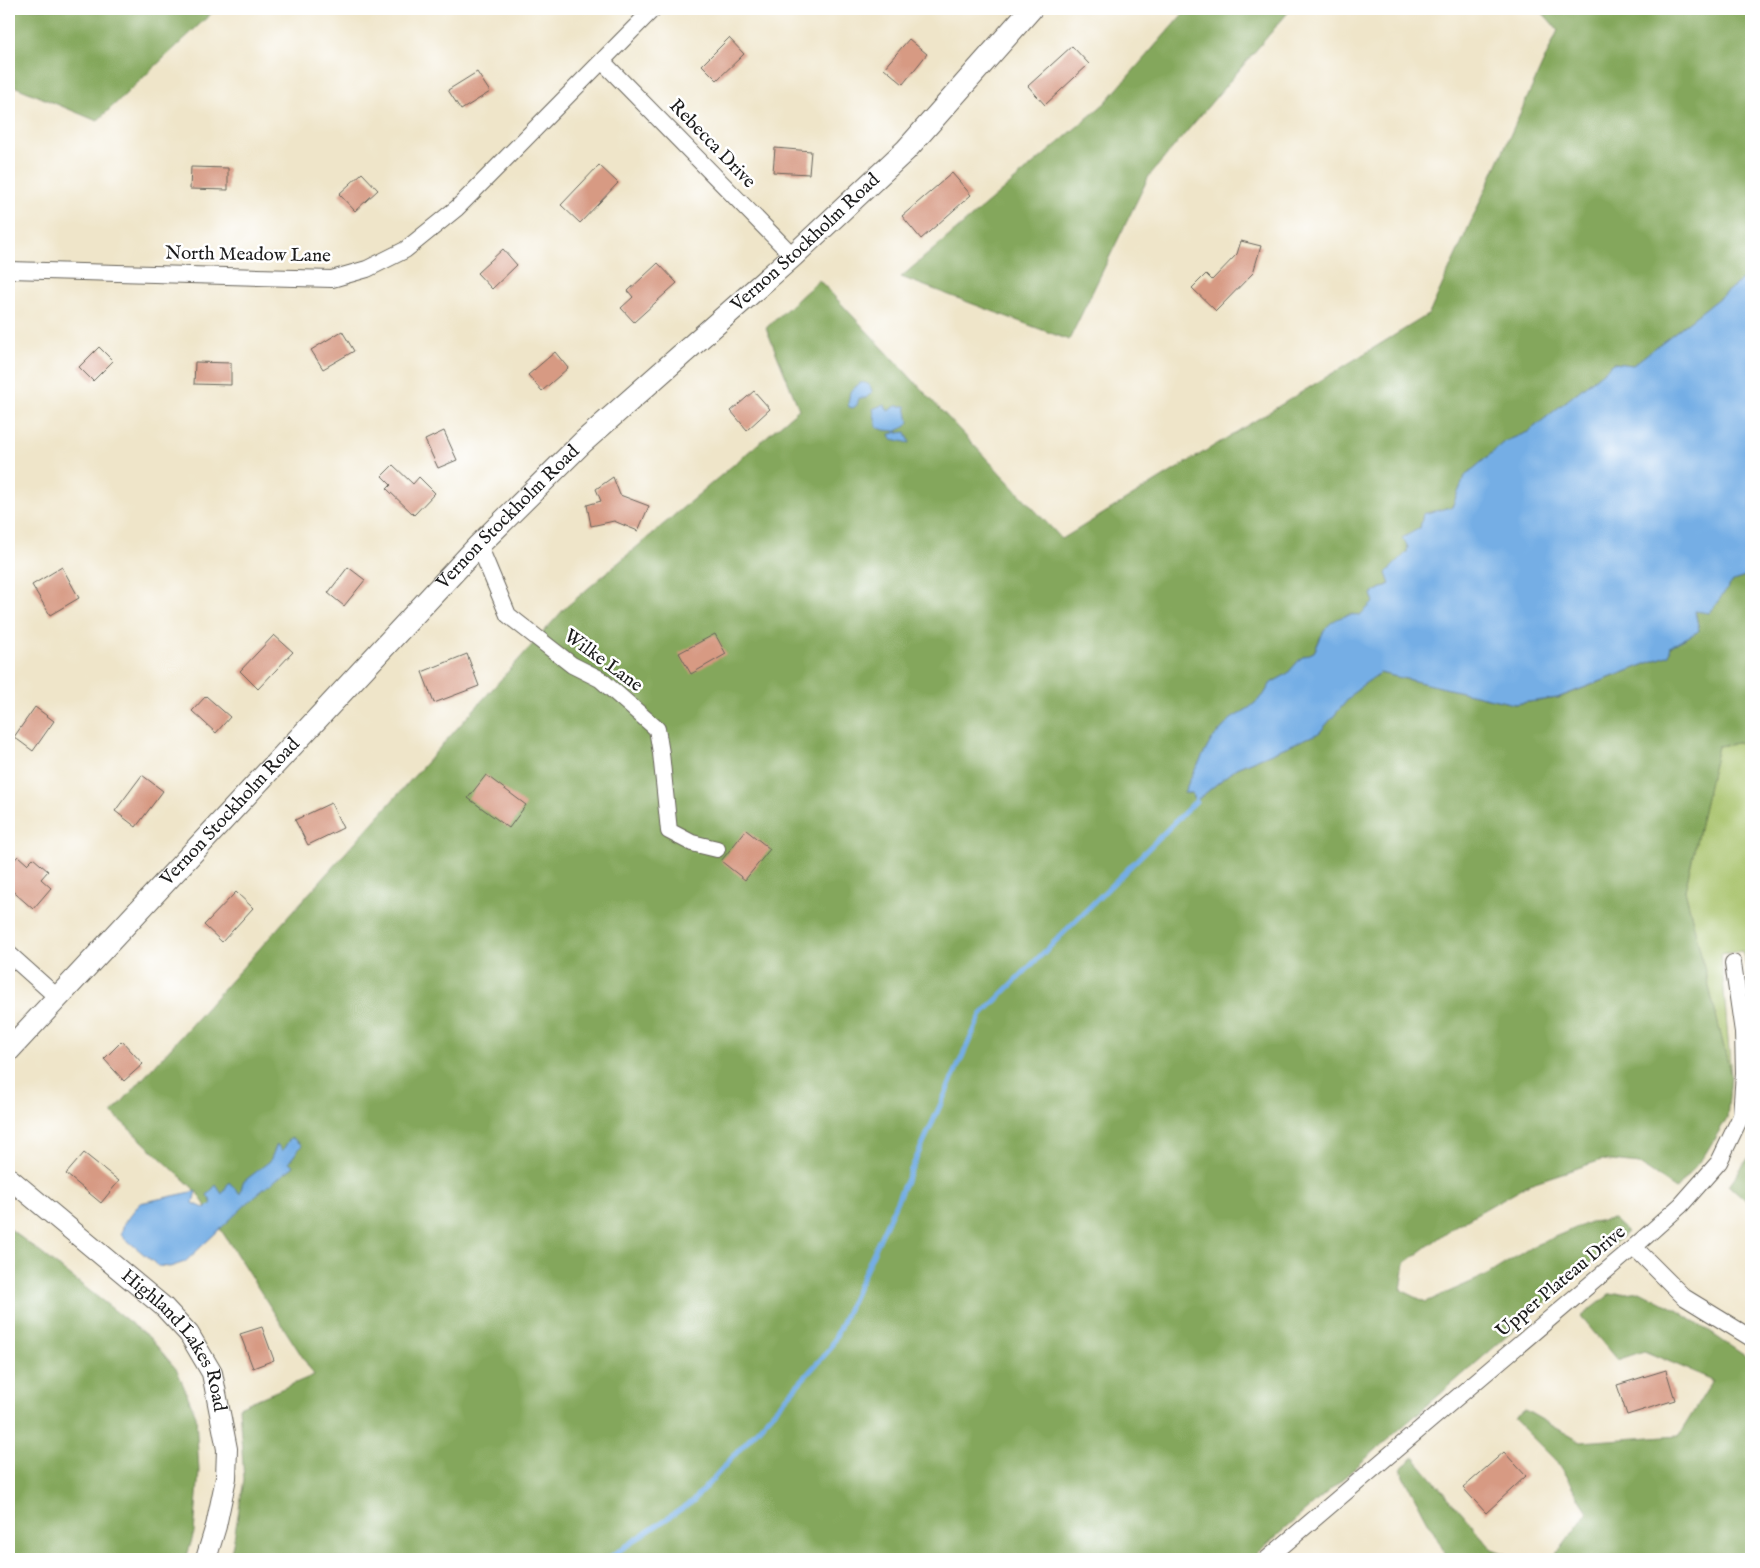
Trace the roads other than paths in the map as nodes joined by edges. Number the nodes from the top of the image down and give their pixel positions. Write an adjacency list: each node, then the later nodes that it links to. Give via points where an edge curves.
1 (653, 9): 3 (street, North Meadow Lane)
2 (1032, 9): 4 (main road, Vernon Stockholm Road, via 906,150)
3 (602, 61): 4 (street, Rebecca Drive); 5 (street, North Meadow Lane, via 457,208 405,250 368,269 332,278)
4 (793, 256): 6 (main road, Vernon Stockholm Road, via 583,442)
5 (9, 270)
6 (479, 545): 7 (street, Wilke Lane, via 508,615 572,666 600,679 657,729 669,831 692,843); 10 (main road, Vernon Stockholm Road)
7 (717, 849)
8 (9, 954): 10 (street)
9 (1733, 963): 13 (street, Upper Plateau Drive, via 1743,1032 1741,1116 1719,1162 1680,1205)
10 (57, 997): 11 (main road, Vernon Stockholm Road)
11 (9, 1050)
12 (9, 1178): 15 (street, Highland Lakes Road, via 164,1307 189,1334 212,1373 227,1450 226,1478)
13 (1634, 1247): 14 (street, via 1684,1297); 16 (street, Upper Plateau Drive)
14 (1751, 1338)
15 (206, 1559)
16 (1267, 1559)

